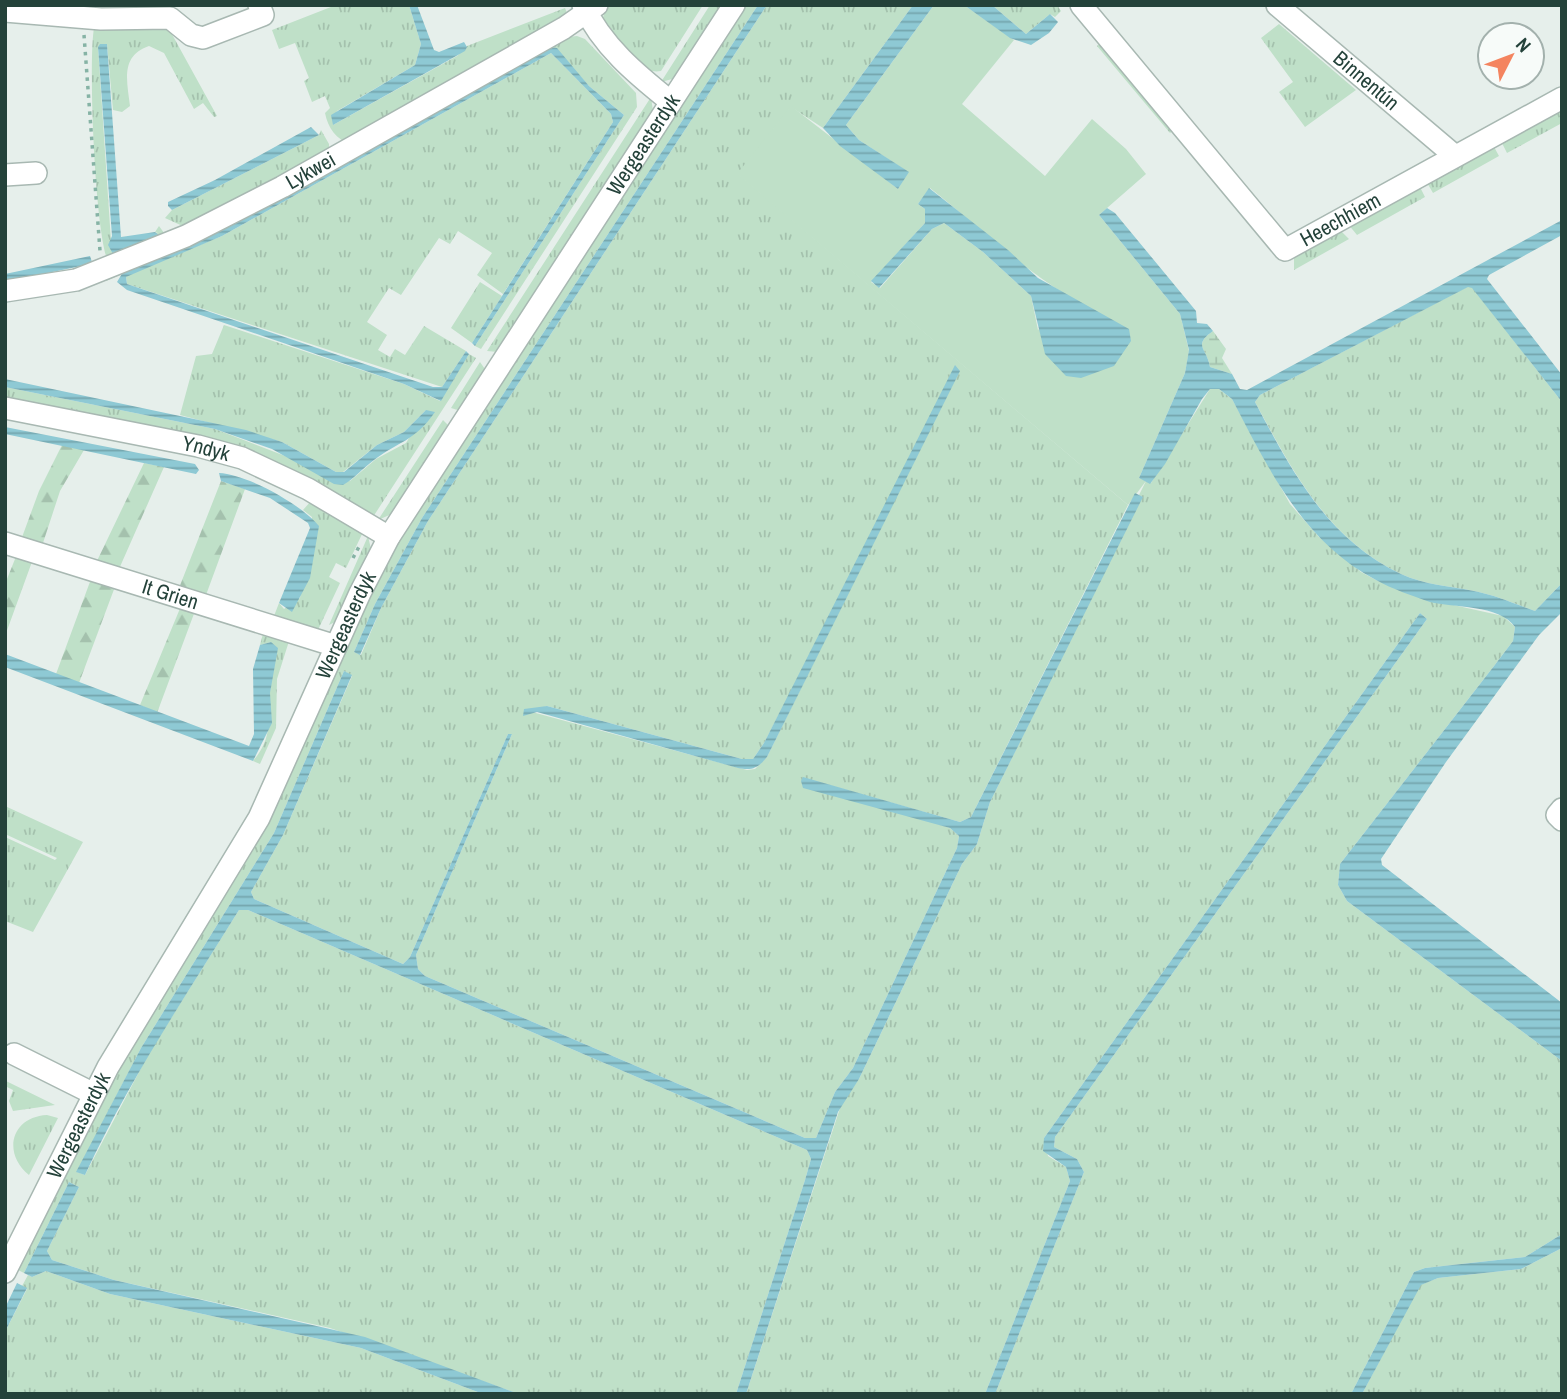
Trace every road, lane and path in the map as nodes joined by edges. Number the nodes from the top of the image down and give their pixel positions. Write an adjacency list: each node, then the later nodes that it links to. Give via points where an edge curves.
1 (259, 5): 7 (street, via 263,15 203,38 191,35 170,18)
2 (734, 5): 9 (street, Wergeasterdyk)
3 (1081, 5): 10 (street, Heechhiem, via 1285,250)
4 (1278, 5): 10 (street, Binnentún)
5 (589, 8): 9 (street, via 608,45); 13 (street, Lykwei, via 282,187)
6 (5, 11): 7 (street)
7 (71, 12): 13 (path, via 98,244)
8 (1562, 98): 10 (street, Heechhiem)
9 (671, 102): 16 (street, Wergeasterdyk)
10 (1455, 156)
11 (36, 173): 12 (street)
12 (5, 175)
13 (97, 277): 14 (street, Lykwei)
14 (5, 291)
15 (5, 408): 16 (street, Yndyk, via 242,458 309,489)
16 (389, 537): 18 (street, Wergeasterdyk)
17 (5, 543): 18 (street, It Grien)
18 (336, 646): 22 (street, Wergeasterdyk, via 259,818 206,890)
19 (1562, 809): 20 (street, via 1557,815)
20 (1562, 820)
21 (14, 1054): 22 (street)
22 (94, 1094): 23 (street, Wergeasterdyk)
23 (5, 1272)

